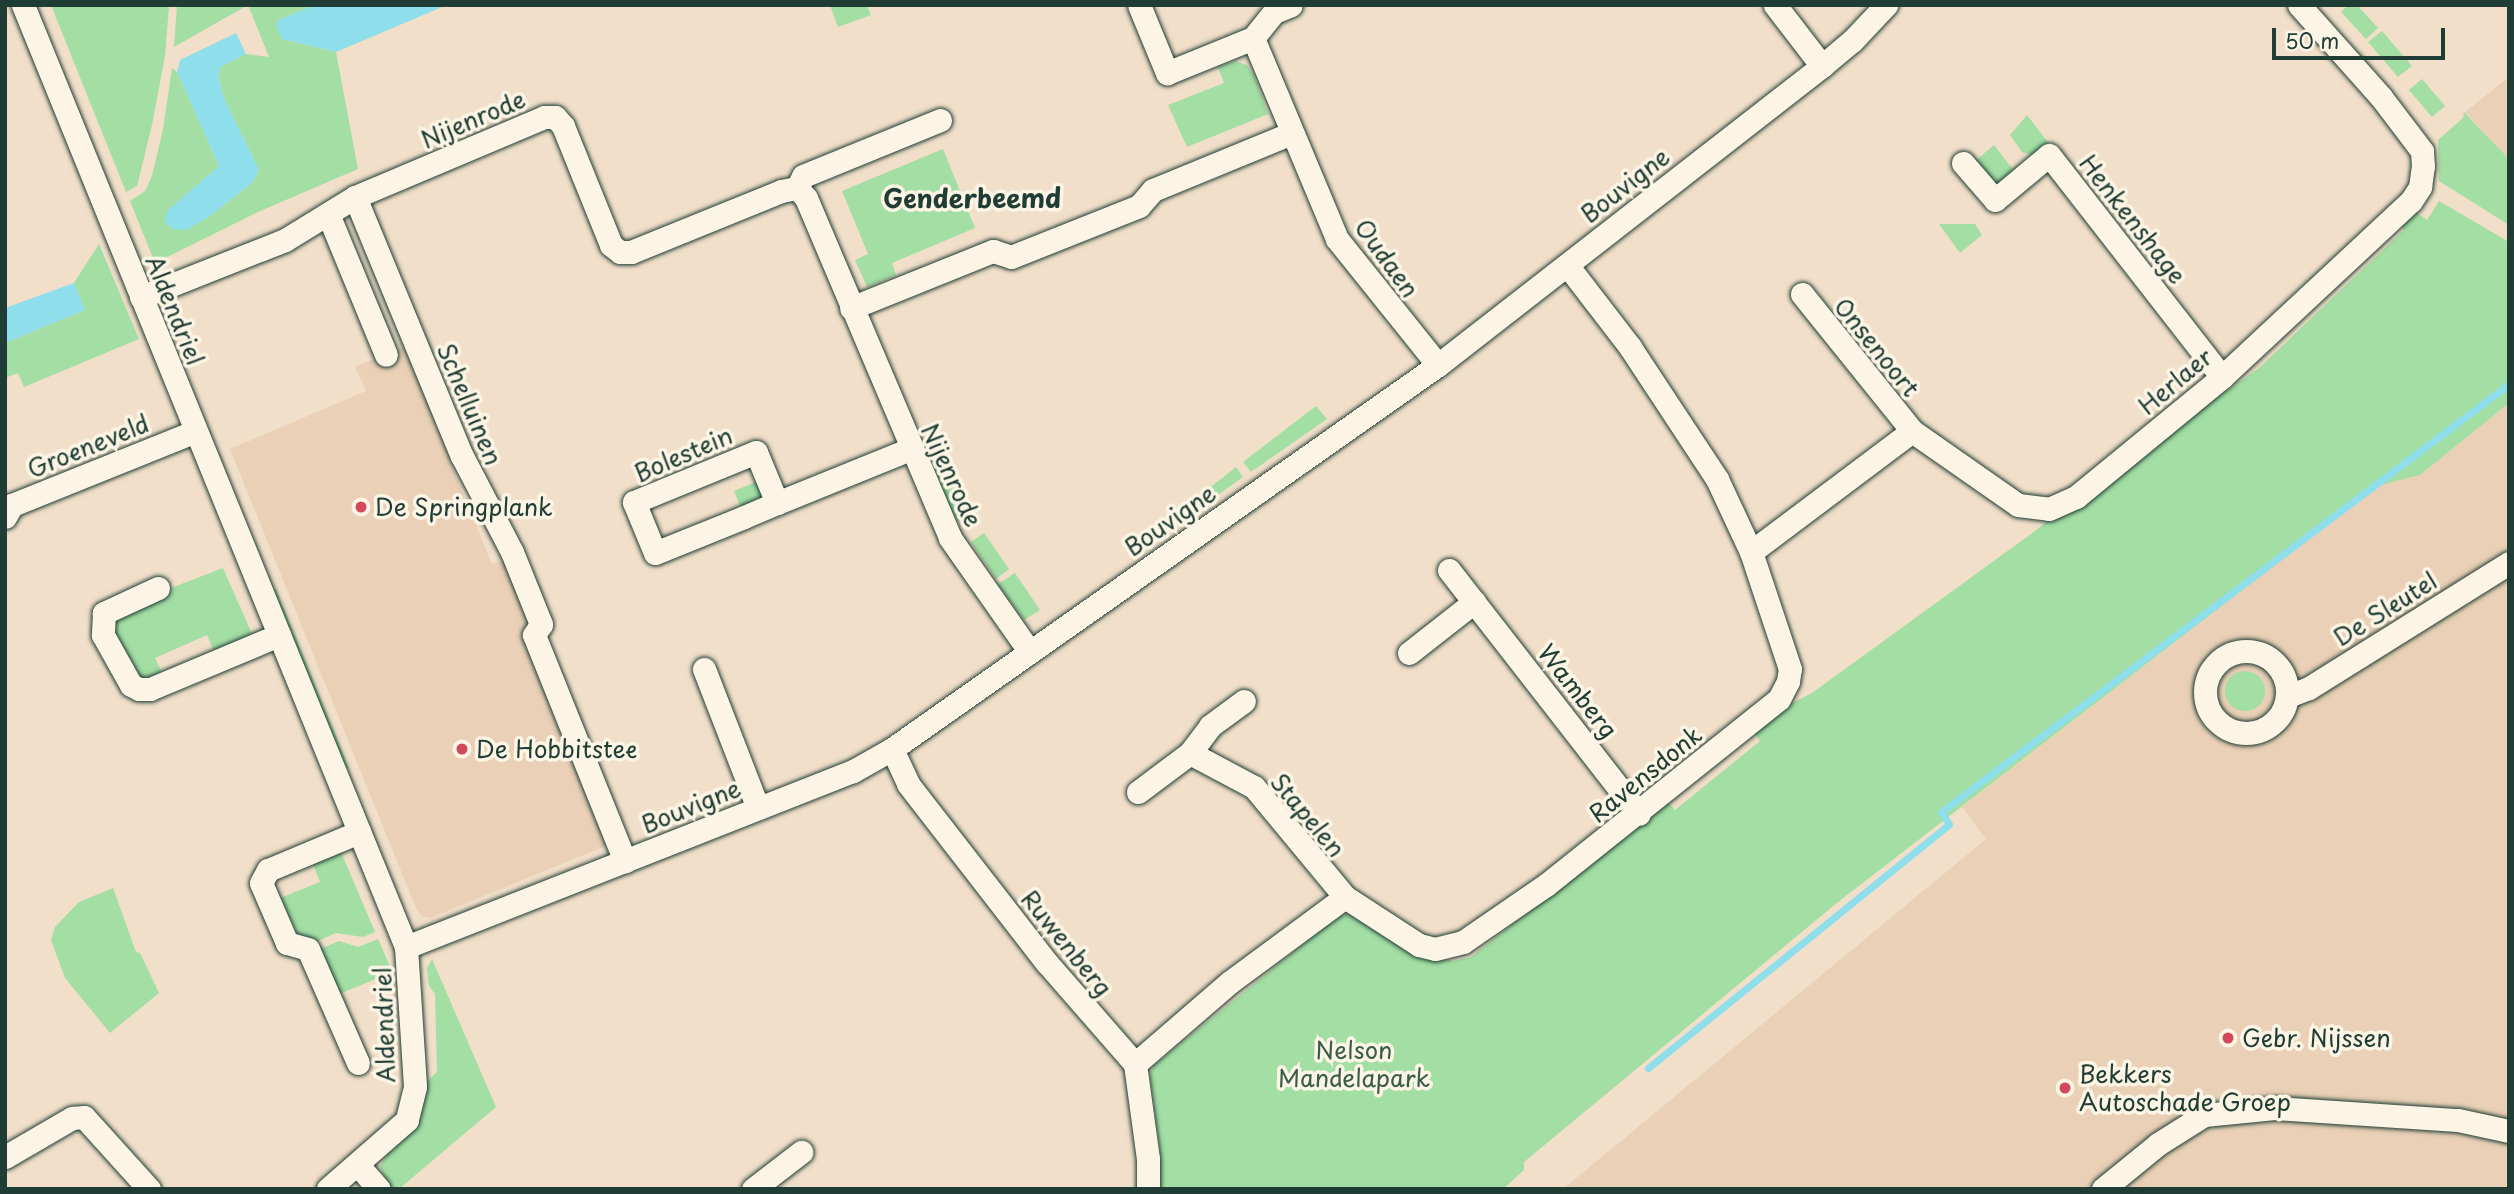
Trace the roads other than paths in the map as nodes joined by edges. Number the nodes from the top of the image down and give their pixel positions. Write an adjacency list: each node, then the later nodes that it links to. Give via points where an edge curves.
1 (23, 5): 17 (street, Aldendriel)
2 (1139, 5): 7 (street, via 1167,73)
3 (1291, 5): 7 (street, via 1275,12)
4 (1775, 5): 8 (street)
5 (1886, 5): 8 (street, Bouvigne)
6 (2299, 5): 21 (street, Herlaer, via 2422,151 2420,187 2411,201)
7 (1253, 38): 10 (street, Oudaen)
8 (1822, 65): 15 (street, Bouvigne)
9 (940, 120): 12 (street, Nijenrode, via 803,176)
10 (1292, 133): 18 (street, via 1153,190 1139,206 1011,257 993,251); 20 (street, Oudaen, via 1337,239)
11 (1963, 163): 21 (street, Henkenshage, via 1995,200 2049,155)
12 (797, 188): 13 (street, Nijenrode, via 631,252 620,252 611,245 563,126 555,117 544,117); 18 (street, Nijenrode, via 806,198)
13 (355, 197): 14 (street, Nijenrode); 44 (street, Schelluinen, via 462,456 512,552 541,624 534,635)
14 (328, 214): 17 (street, Nijenrode, via 285,240); 19 (street)
15 (1567, 265): 20 (street, Bouvigne); 27 (street, Ravensdonk, via 1693,439 1717,478)
16 (1802, 294): 23 (street, Onsenoort)
17 (141, 297): 22 (street, Aldendriel)
18 (851, 308): 24 (street, Nijenrode)
19 (386, 355)
20 (1438, 365): 33 (street, Bouvigne)
21 (2222, 377): 23 (street, Herlaer, via 2076,498 2049,509 2018,505)
22 (196, 431): 26 (street, Groeneveld, via 12,505); 32 (street, Aldendriel)
23 (1912, 431): 27 (street)
24 (910, 449): 25 (street, Bolestein); 33 (street, Nijenrode, via 950,538)
25 (777, 503): 25 (street, Bolestein, via 656,553 634,502 756,452)
26 (5, 517)
27 (1751, 552): 42 (street, Ravensdonk, via 1790,668 1788,681 1779,699)
28 (2509, 563): 36 (street, De Sleutel, via 2309,688)
29 (1449, 570): 31 (street, Wamberg)
30 (158, 588): 32 (street, via 104,614 103,635 131,685 139,690)
31 (1474, 602): 34 (street); 42 (street, Wamberg)
32 (279, 635): 43 (street, Aldendriel)
33 (1029, 651): 38 (street, Bouvigne)
34 (1409, 653)
35 (704, 670): 41 (street)
36 (2288, 696)
37 (1244, 701): 39 (street, via 1210,726)
38 (891, 749): 41 (street, Bouvigne, via 853,771); 48 (street, Ruwenberg, via 908,784 1022,932)
39 (1191, 753): 40 (street); 45 (street, Stapelen, via 1254,787)
40 (1138, 792)
41 (758, 808): 44 (street, Bouvigne)
42 (1639, 814): 45 (street, Ravensdonk, via 1463,942 1435,949 1419,944)
43 (359, 832): 46 (street, Aldendriel); 47 (street, Aldendriel, via 268,870 261,883 287,943 308,949)
44 (625, 861): 46 (street, Bouvigne)
45 (1345, 897): 48 (street, via 1230,982)
46 (406, 947): 52 (street, Aldendriel, via 415,1087 408,1120)
47 (358, 1063)
48 (1135, 1064): 57 (street)
49 (2509, 1130): 58 (street, via 2458,1120 2275,1108 2204,1115 2158,1144)
50 (801, 1152): 56 (street)
51 (5, 1157): 53 (street, via 72,1118 84,1117)
52 (358, 1164): 54 (street, Aldendriel); 55 (street)
53 (149, 1189)
54 (328, 1189)
55 (379, 1189)
56 (753, 1189)
57 (1148, 1189)
58 (2103, 1189)

